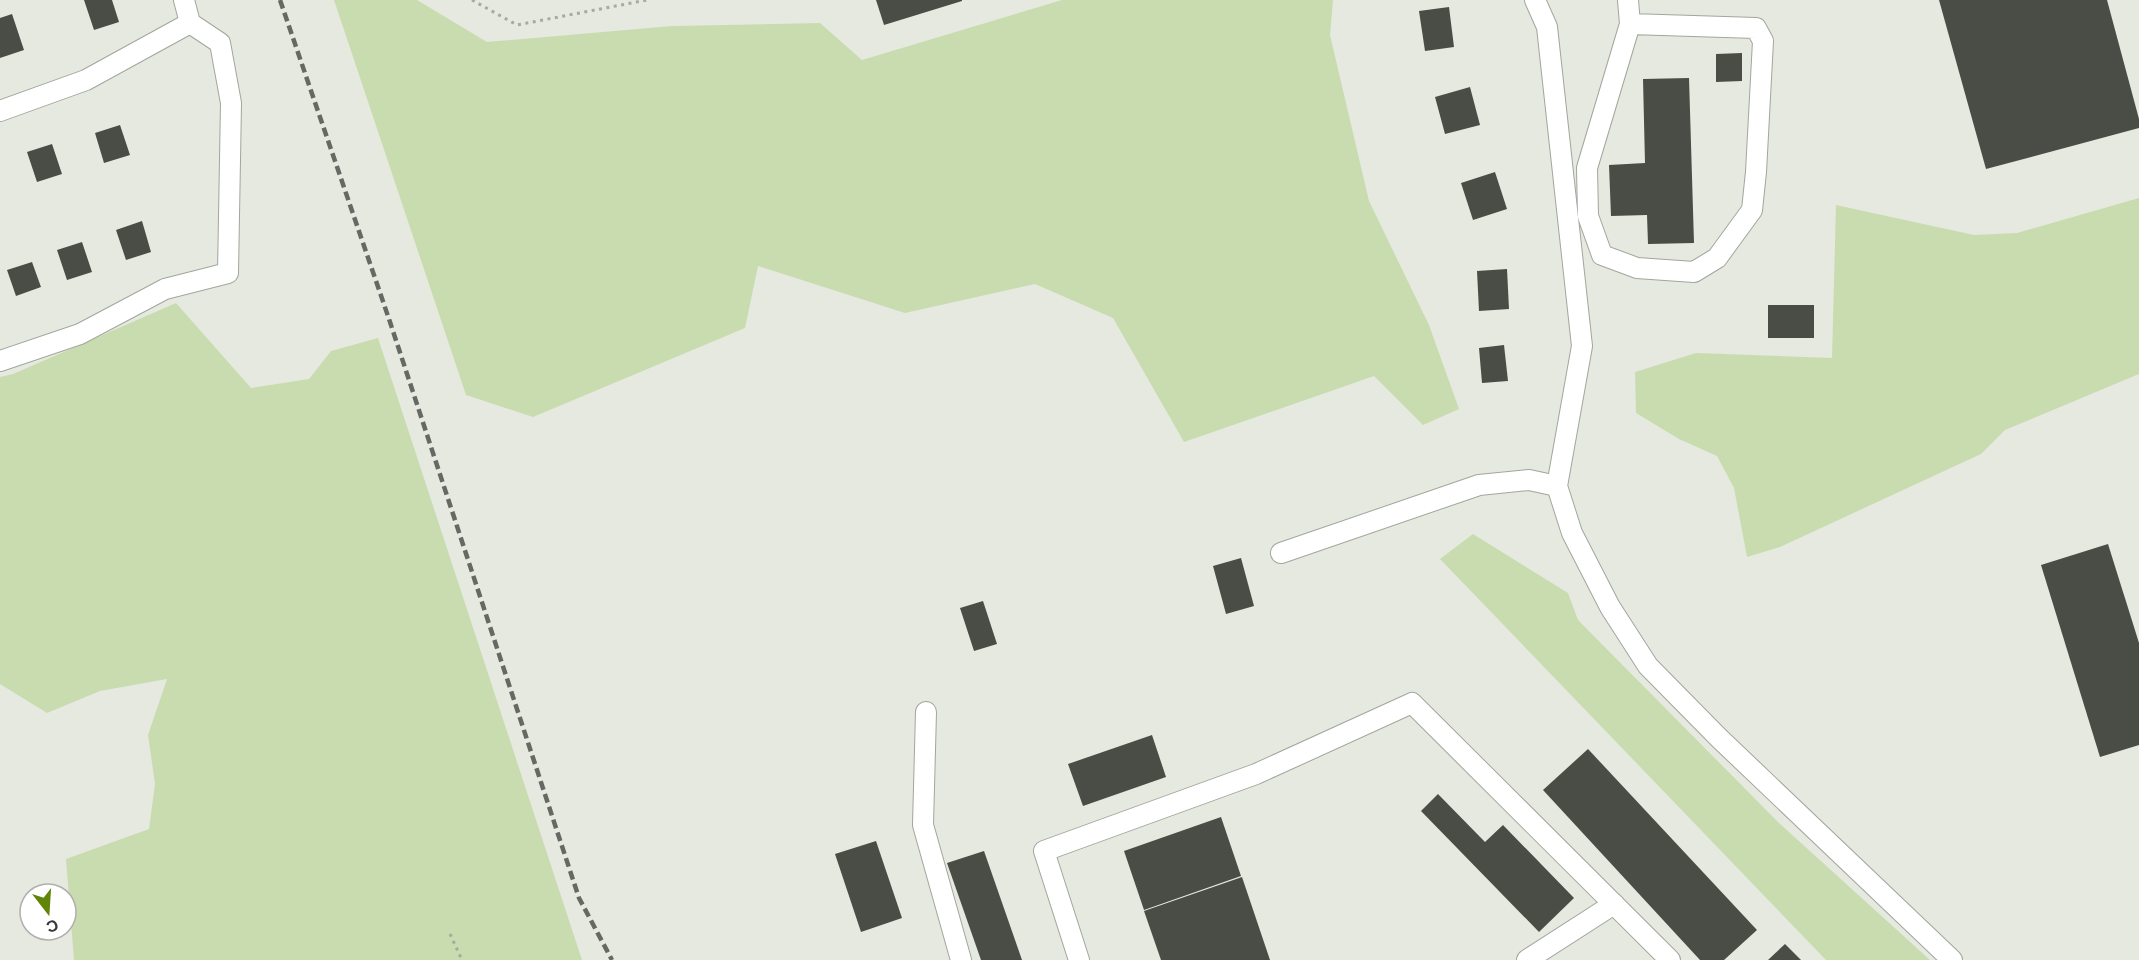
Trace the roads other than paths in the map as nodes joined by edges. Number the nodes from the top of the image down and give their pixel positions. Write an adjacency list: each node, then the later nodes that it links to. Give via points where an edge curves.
1 (184, 0): 4 (street)
2 (1535, 0): 8 (street, via 1547,27 1582,346)
3 (1628, 0): 5 (street)
4 (190, 23): 6 (street, via 86,80); 7 (street, via 220,43 231,103 228,273 165,289 80,334)
5 (1630, 24): 5 (street, via 1756,28 1763,41 1752,210 1718,258 1694,272 1637,268 1602,255 1588,216 1587,168)
6 (0, 111)
7 (0, 361)
8 (1557, 486): 9 (street, via 1529,480 1479,485); 16 (street, via 1572,533 1610,608 1648,666)
9 (1281, 554)
10 (926, 712): 12 (street, via 923,825)
11 (1614, 904): 13 (street, via 1412,703 1256,774 1044,851); 14 (street); 15 (street)
12 (961, 960)
13 (1079, 960)
14 (1527, 960)
15 (1670, 960)
16 (1952, 960)

